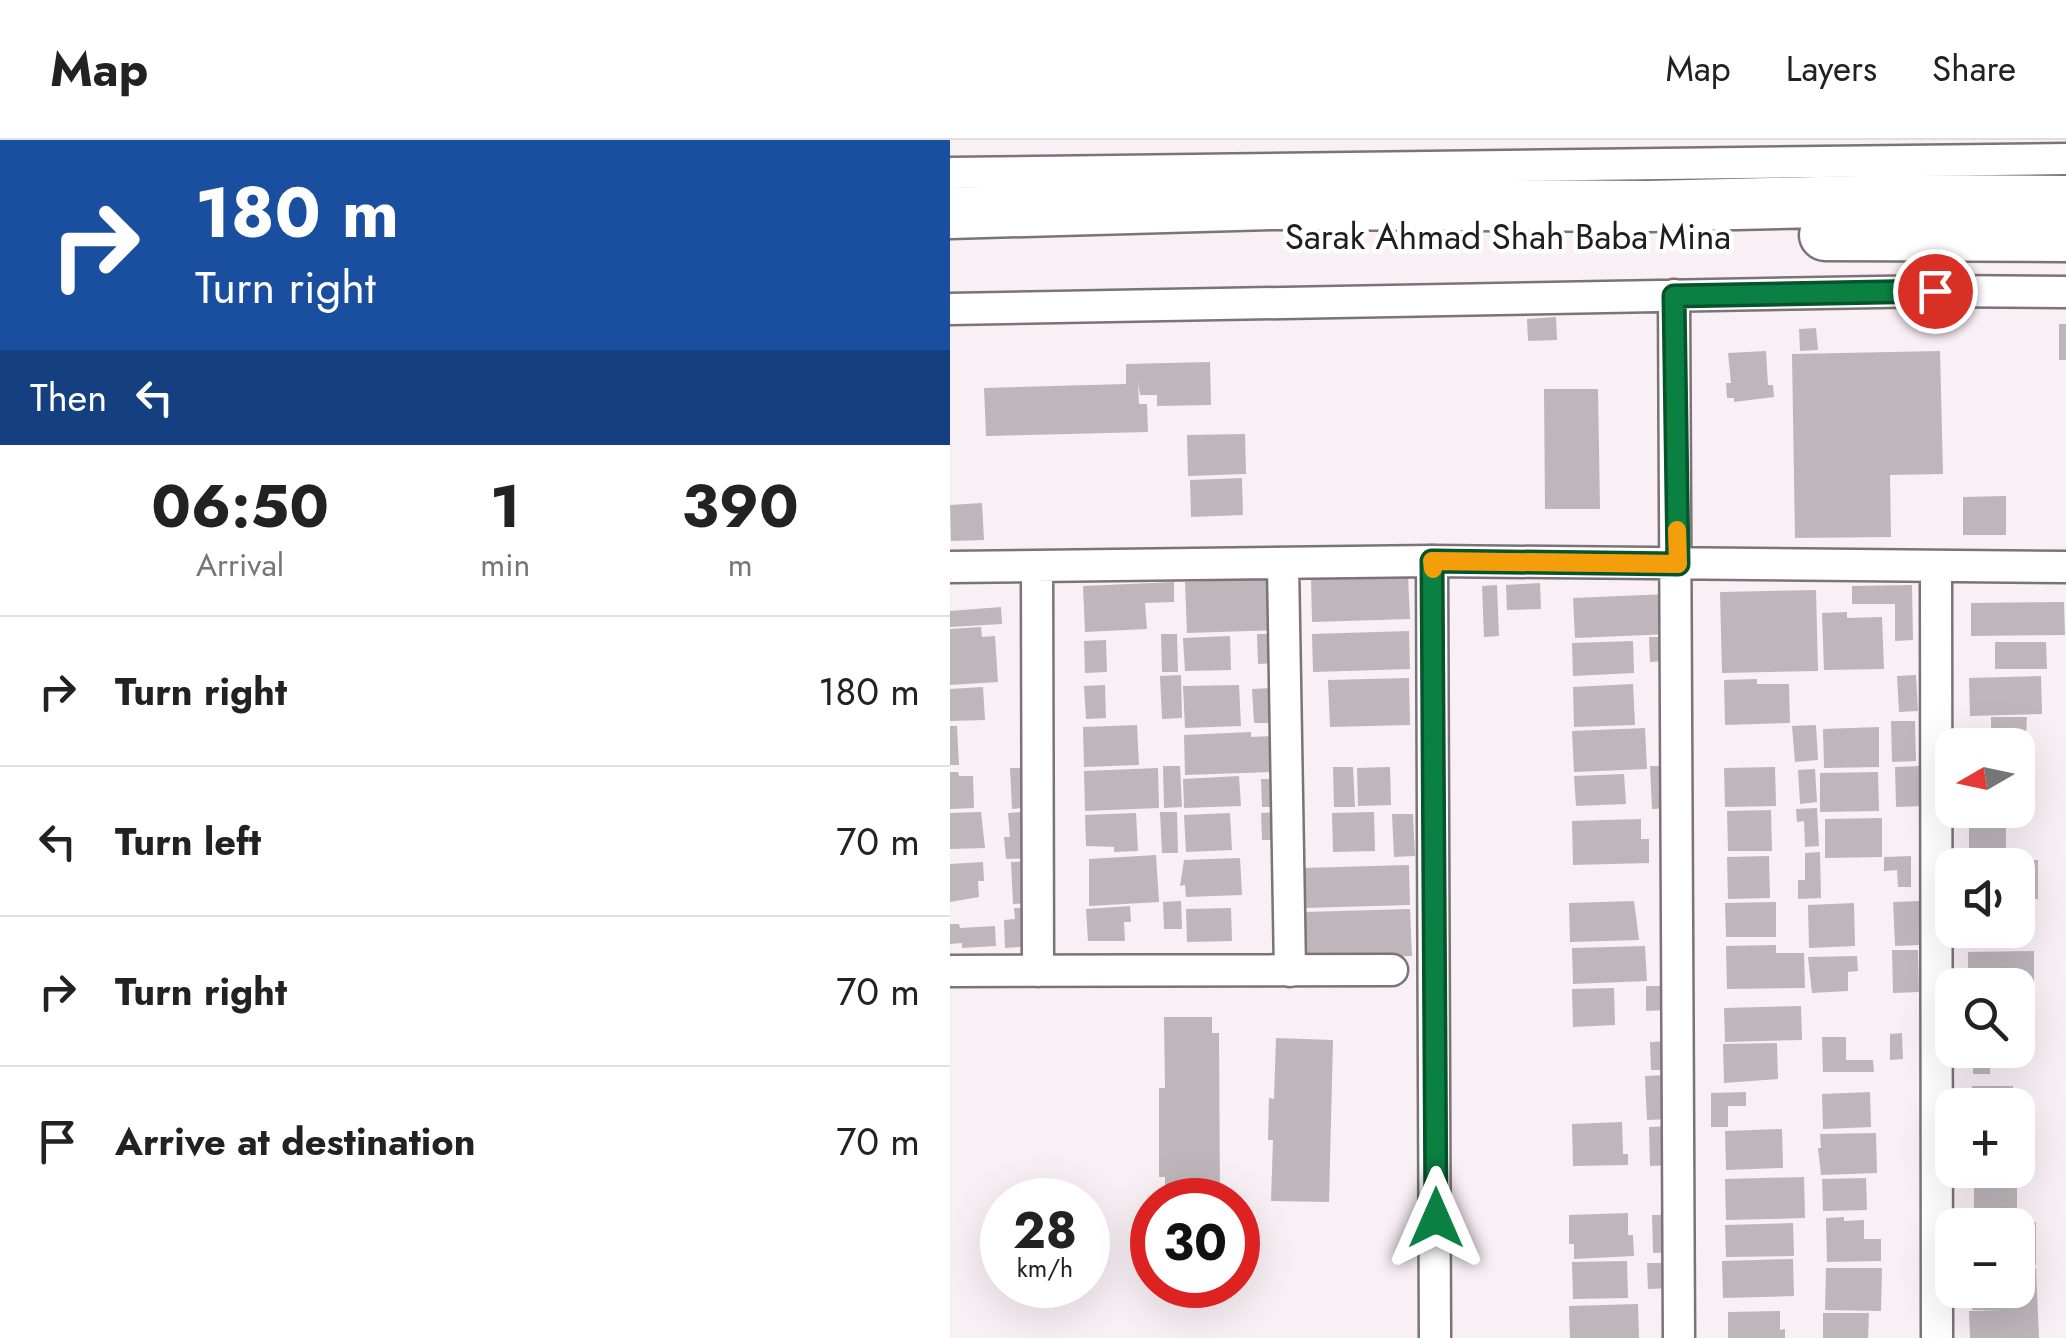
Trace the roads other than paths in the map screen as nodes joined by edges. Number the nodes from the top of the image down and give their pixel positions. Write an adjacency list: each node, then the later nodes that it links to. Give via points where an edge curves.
1 (1813, 151): 2 (street); 6 (street)
2 (1567, 152): 3 (street)
3 (1448, 153): 4 (street)
4 (1295, 154): 5 (street)
5 (1039, 155): 7 (street)
6 (2066, 158)
7 (950, 173)
8 (2066, 201): 9 (highway, via 1271,204)
9 (950, 213)
10 (2066, 236): 11 (highway, Sarak Ahmad Shah Baba Mina, via 1606,235)
11 (950, 247)
12 (2066, 292): 13 (street)
13 (1674, 296): 14 (street); 16 (street)
14 (950, 308)
15 (1432, 561): 16 (street); 17 (street); 26 (street)
16 (1678, 564): 20 (street); 27 (street)
17 (1283, 565): 19 (street); 25 (street)
18 (950, 567): 19 (street)
19 (1037, 567): 24 (street)
20 (1936, 567): 21 (street); 28 (street)
21 (2066, 567)
22 (1392, 970): 25 (street)
23 (950, 971): 24 (street)
24 (1038, 971): 25 (street)
25 (1290, 971)
26 (1435, 1338)
27 (1679, 1338)
28 (1937, 1338)

